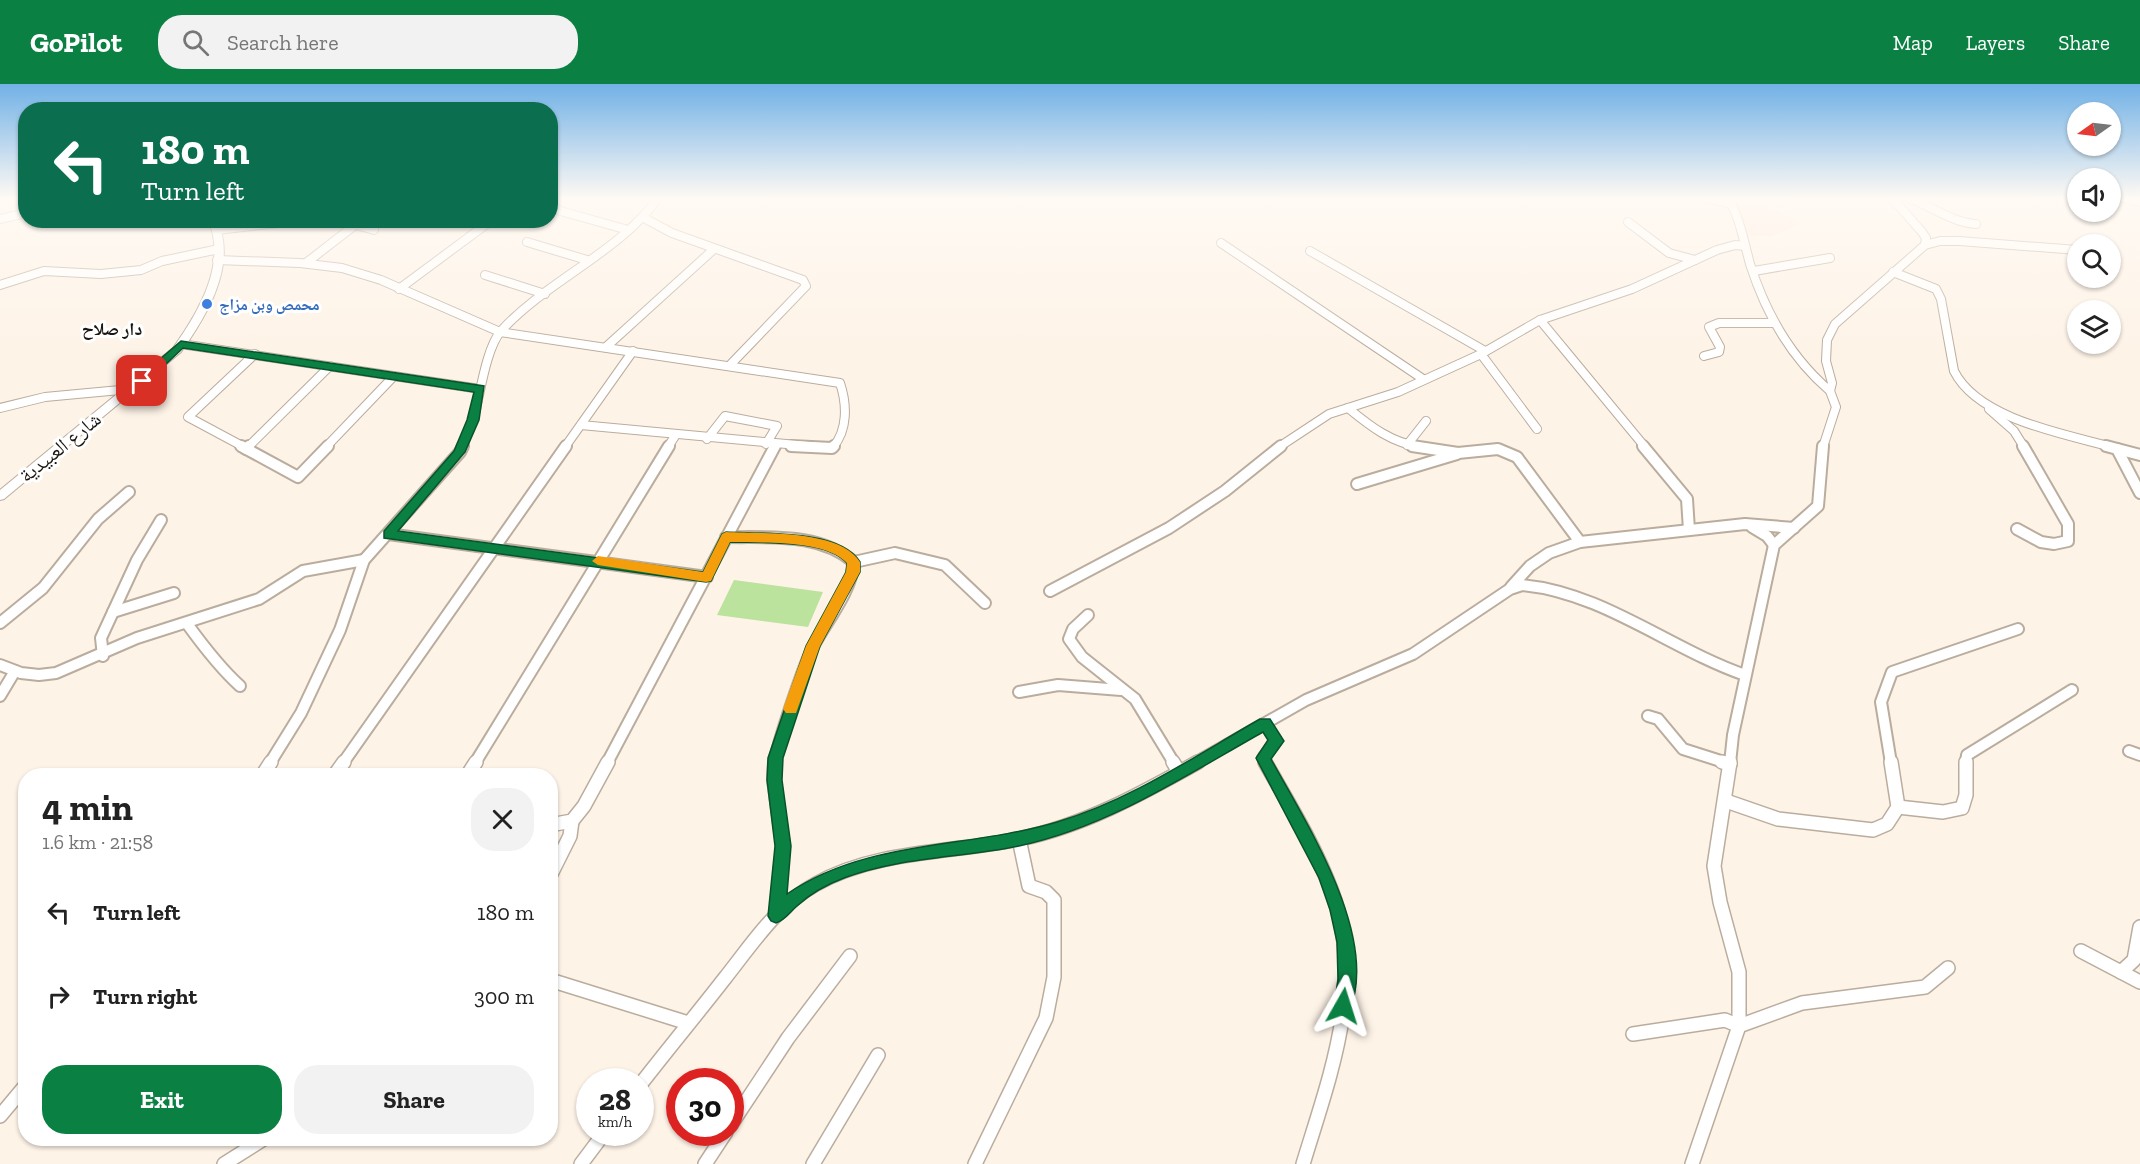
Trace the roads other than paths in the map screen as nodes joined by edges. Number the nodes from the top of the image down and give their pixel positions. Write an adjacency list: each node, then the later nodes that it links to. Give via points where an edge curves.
1 (217, 248): 13 (main road, شارع العبيدية)
2 (327, 248): 17 (street)
3 (454, 248): 22 (street)
4 (548, 248): 15 (street)
5 (603, 248): 15 (street)
6 (1229, 248): 36 (street)
7 (1663, 248): 16 (street)
8 (1723, 248): 16 (street)
9 (1746, 248): 18 (street)
10 (1921, 248): 19 (street)
11 (714, 249): 28 (street); 33 (street, via 802,280 806,286)
12 (1310, 251): 30 (street)
13 (218, 255): 17 (street); 21 (street, via 162,261 141,270 101,274 44,271); 27 (main road, شارع العبيدية, via 197,323)
14 (1830, 258): 18 (street)
15 (587, 260): 23 (street)
16 (1695, 260): 24 (street, via 1632,289)
17 (306, 263): 22 (street, via 380,280)
18 (1754, 271): 25 (street)
19 (1893, 272): 39 (street, via 1835,324 1827,340); 40 (street, via 1936,289 1958,379)
20 (485, 275): 23 (street)
21 (0, 285)
22 (399, 289): 26 (street)
23 (545, 294): 26 (street)
24 (1540, 320): 30 (street); 62 (street, via 1688,499)
25 (1774, 323): 32 (street, via 1719,323 1709,327 1720,347 1719,352); 39 (street, via 1812,378)
26 (500, 332): 28 (street); 38 (street)
27 (181, 344): 31 (street); 37 (main road, شارع العبيدية)
28 (606, 347): 29 (street)
29 (633, 351): 33 (street); 44 (street)
30 (1483, 352): 36 (street); 45 (street)
31 (255, 354): 34 (street); 50 (street, via 188,417)
32 (1704, 356)
33 (731, 364): 48 (street, via 840,383 845,412 838,443 822,449)
34 (330, 366): 35 (street); 50 (street)
35 (394, 376): 38 (street); 50 (street, via 298,477)
36 (1423, 379): 42 (street, via 1398,392)
37 (131, 389): 41 (street, via 45,397); 57 (main road, شارع العبيدية)
38 (480, 389): 63 (street, via 473,420 459,452)
39 (1830, 391): 60 (street, via 1836,407 1823,447 1818,506)
40 (1982, 402): 51 (street, via 2037,427); 61 (street, via 2014,431 2056,501 2070,537 2068,542 2047,544)
41 (0, 408)
42 (1347, 408): 49 (street, via 1367,424); 73 (street, via 1304,428 1225,491 1169,528)
43 (1426, 421): 49 (street)
44 (581, 424): 46 (street); 67 (street)
45 (1537, 429)
46 (675, 435): 47 (street); 69 (street)
47 (707, 439): 48 (street); 48 (street, via 725,416 777,426)
48 (771, 445): 64 (street)
49 (1407, 445): 52 (street)
50 (246, 449)
51 (2117, 449): 53 (street); 56 (street)
52 (1458, 453): 54 (street); 65 (street, via 1498,449 1517,457)
53 (2140, 455)
54 (1357, 484)
55 (129, 492): 78 (street, via 102,513 31,600)
56 (2140, 493)
57 (0, 496)
58 (161, 520): 76 (street)
59 (1745, 524): 60 (street); 62 (street); 66 (street, via 1767,536)
60 (1794, 528): 66 (street)
61 (2017, 529)
62 (1689, 530): 65 (street)
63 (388, 534): 67 (street); 68 (street)
64 (726, 537): 70 (street, via 809,541 842,552); 71 (street)
65 (1580, 542): 72 (street, via 1530,566)
66 (1774, 545): 84 (street)
67 (493, 549): 69 (street); 94 (street)
68 (364, 560): 79 (street, via 299,573 262,598); 93 (street, via 340,630 301,713)
69 (599, 561): 71 (street); 95 (street)
70 (854, 562): 75 (street, via 895,554 945,565); 103 (street, via 841,598 813,646 775,758 783,846)
71 (706, 577): 99 (street, via 584,806)
72 (1510, 589): 84 (street, via 1533,586 1597,605 1710,663); 91 (street, via 1400,661 1306,700)
73 (1050, 591)
74 (174, 593): 76 (street)
75 (985, 603)
76 (113, 612): 81 (street, via 100,638)
77 (1088, 615): 86 (street, via 1073,629 1069,639 1081,655)
78 (0, 623)
79 (188, 626): 81 (street, via 135,639); 85 (street, via 222,670)
80 (2018, 629): 98 (street, via 1893,672 1881,702)
81 (103, 656): 83 (street, via 49,674)
82 (0, 664): 83 (street)
83 (15, 671): 89 (street)
84 (1745, 675): 92 (street)
85 (240, 686)
86 (1121, 690): 88 (street, via 1058,685); 96 (street, via 1135,699)
87 (2072, 690): 98 (street, via 1967,755 1967,797 1962,808 1943,812)
88 (1019, 692)
89 (0, 696)
90 (1648, 716): 92 (street, via 1658,719 1683,749)
91 (1265, 723): 96 (street); 127 (street, via 1276,741 1263,758 1326,876 1346,942 1347,979 1341,1022)
92 (1730, 764): 97 (street)
93 (267, 768)
94 (340, 768)
95 (472, 768)
96 (1179, 772): 101 (street, via 1139,795 1071,824)
97 (1726, 801): 98 (street, via 1778,819 1873,830 1887,824); 112 (street, via 1714,866 1739,972)
98 (1898, 807)
99 (572, 821): 100 (street); 102 (street, via 570,836)
100 (558, 824)
101 (1019, 839): 103 (street, via 874,862 840,872 791,900); 126 (street, via 1029,886 1046,892 1054,900 1054,977 1046,1018)
102 (558, 860)
103 (776, 916): 111 (street)
104 (2140, 927): 108 (street, via 2136,962 2133,968)
105 (2081, 951): 108 (street)
106 (850, 956): 117 (street)
107 (1948, 968): 112 (street, via 1925,987 1802,1003)
108 (2121, 972): 110 (street)
109 (558, 982): 111 (street)
110 (2140, 982)
111 (688, 1023): 115 (street)
112 (1739, 1026): 113 (street, via 1725,1020); 128 (street)
113 (1633, 1034)
114 (878, 1054): 125 (street)
115 (653, 1068)
116 (18, 1095): 118 (street)
117 (744, 1105)
118 (0, 1116)
119 (252, 1146): 122 (street)
120 (594, 1146): 123 (street)
121 (717, 1146): 124 (street)
122 (224, 1164)
123 (580, 1164)
124 (705, 1164)
125 (813, 1164)
126 (975, 1164)
127 (1303, 1164)
128 (1692, 1164)

